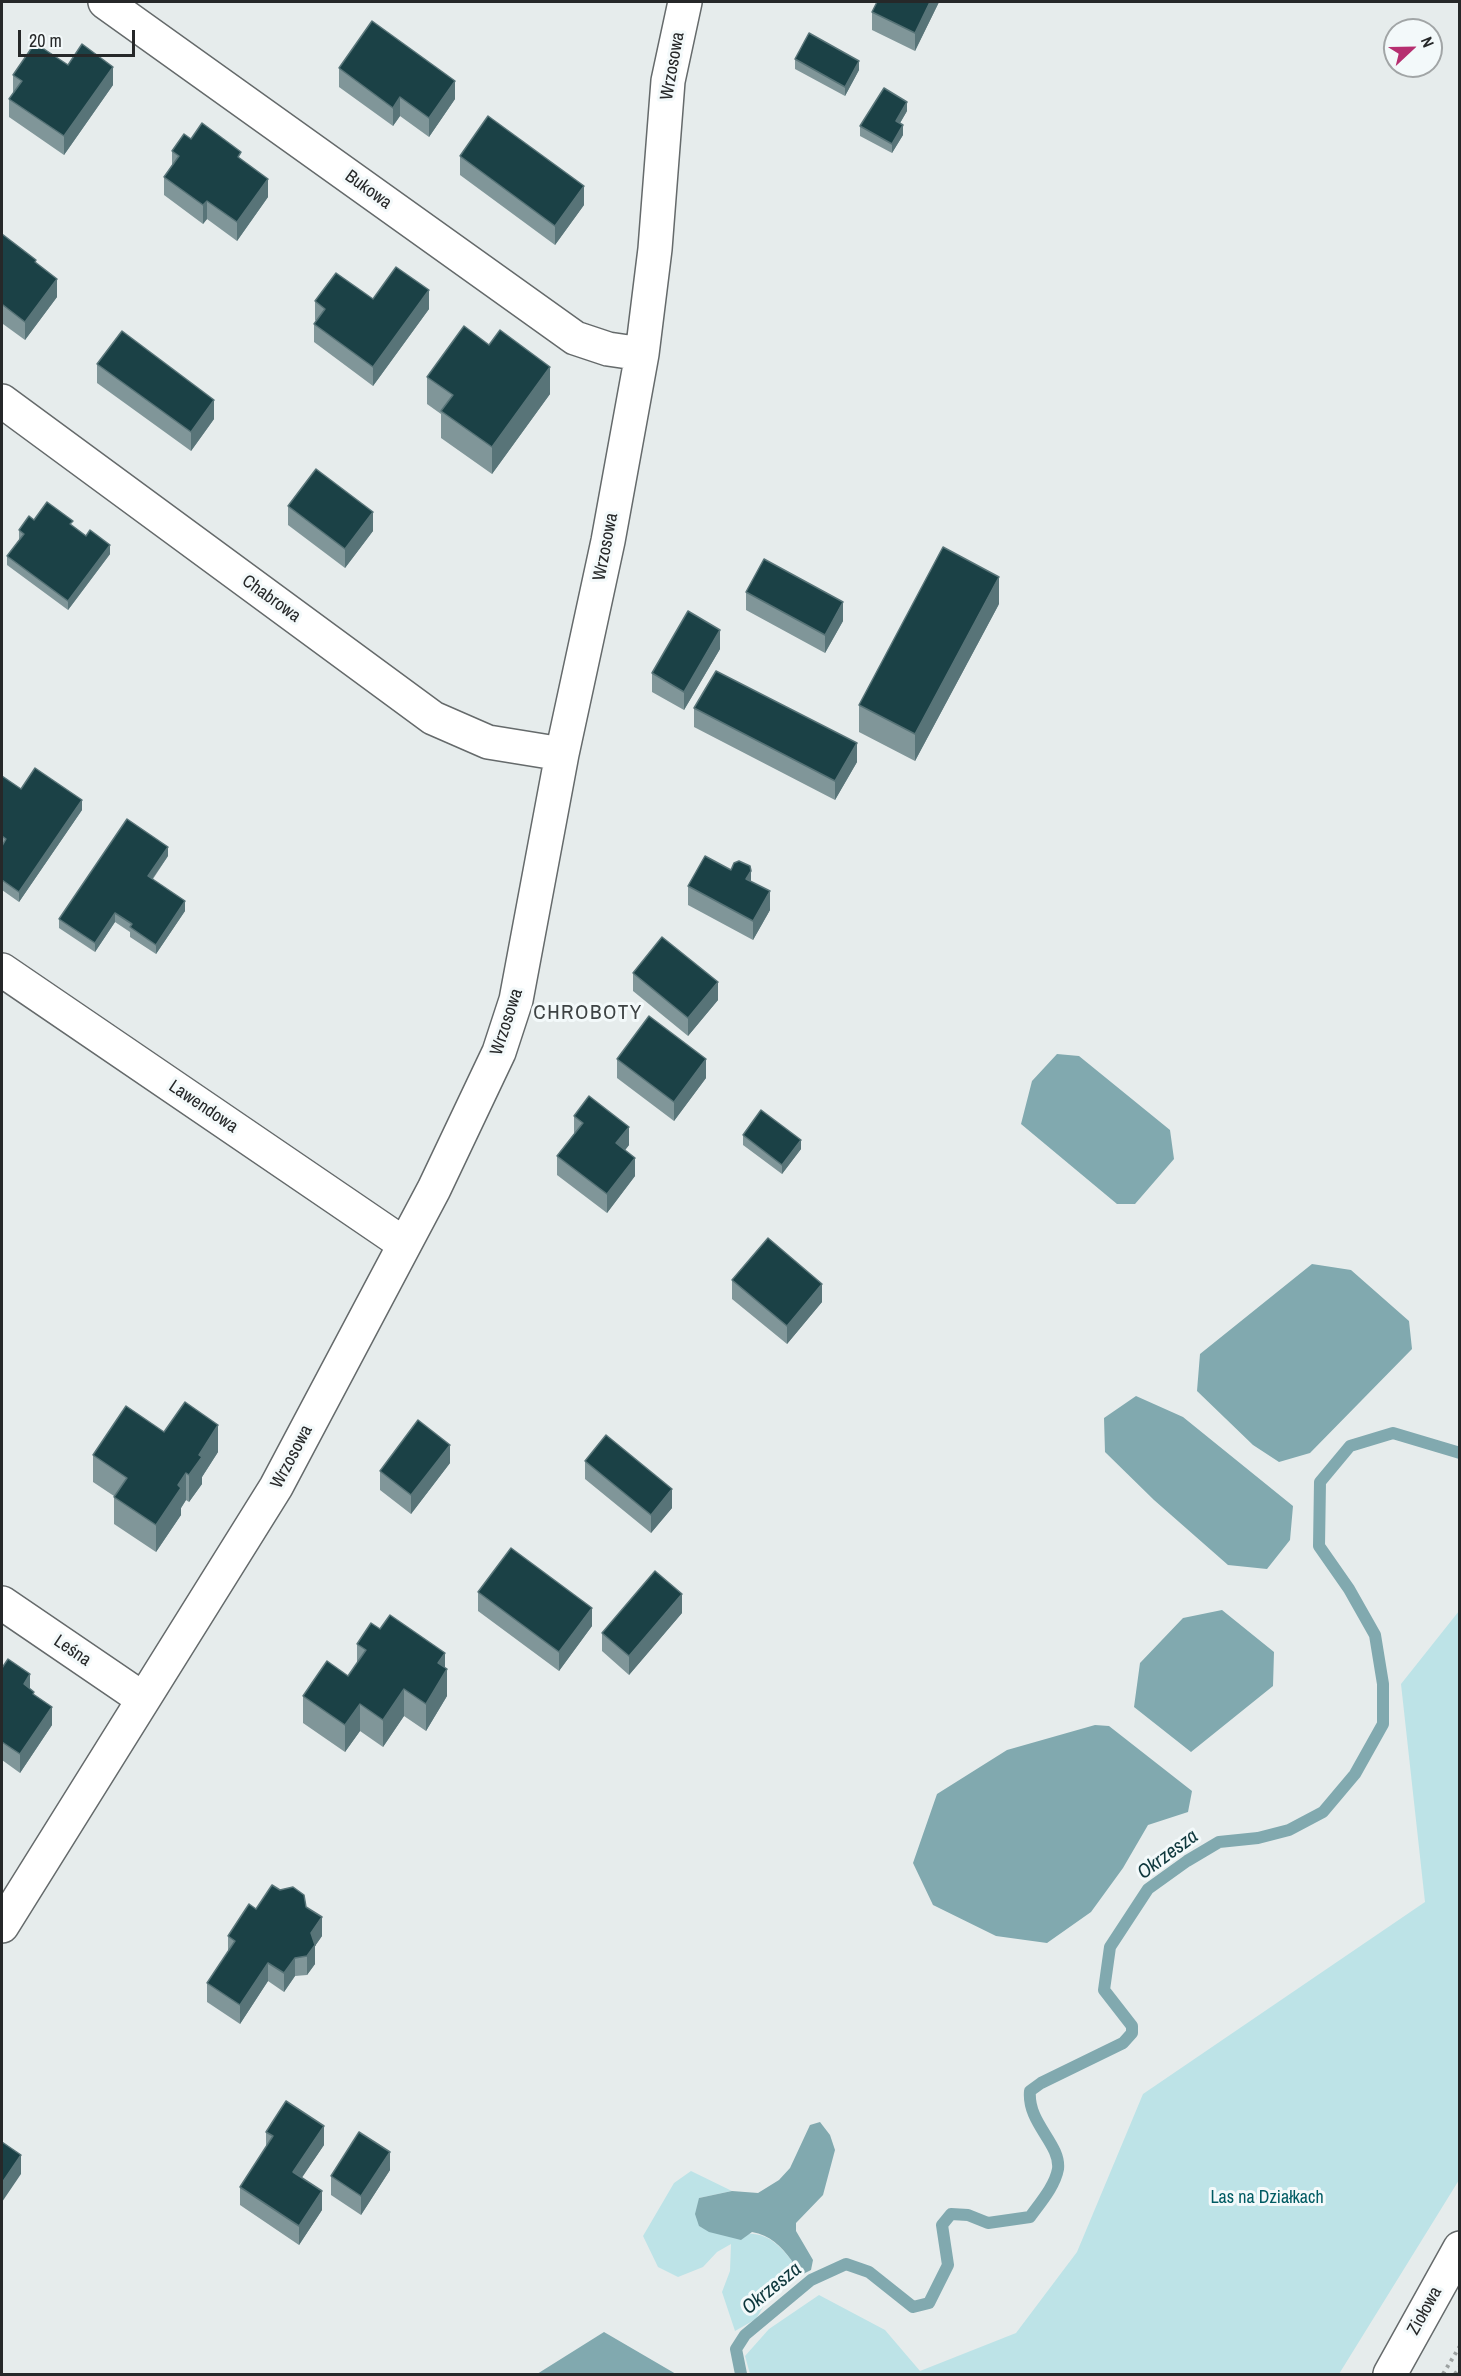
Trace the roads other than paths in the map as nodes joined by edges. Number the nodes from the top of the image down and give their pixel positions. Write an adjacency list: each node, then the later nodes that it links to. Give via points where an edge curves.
1 (105, 2): 3 (street, Bukowa, via 575,339)
2 (685, 2): 3 (street, Wrzosowa, via 668,81)
3 (642, 354): 5 (street, Wrzosowa, via 608,540)
4 (2, 401): 5 (street, Chabrowa, via 433,718 488,742)
5 (562, 754): 7 (street, Wrzosowa, via 516,1000 499,1052)
6 (2, 970): 7 (street, Lawendowa)
7 (404, 1244): 9 (street, Wrzosowa, via 276,1487)
8 (2, 1603): 9 (street, Leśna)
9 (142, 1699): 10 (street, Wrzosowa)
10 (2, 1925)
11 (1460, 2248): 12 (street, Ziołowa)
12 (1390, 2374)

